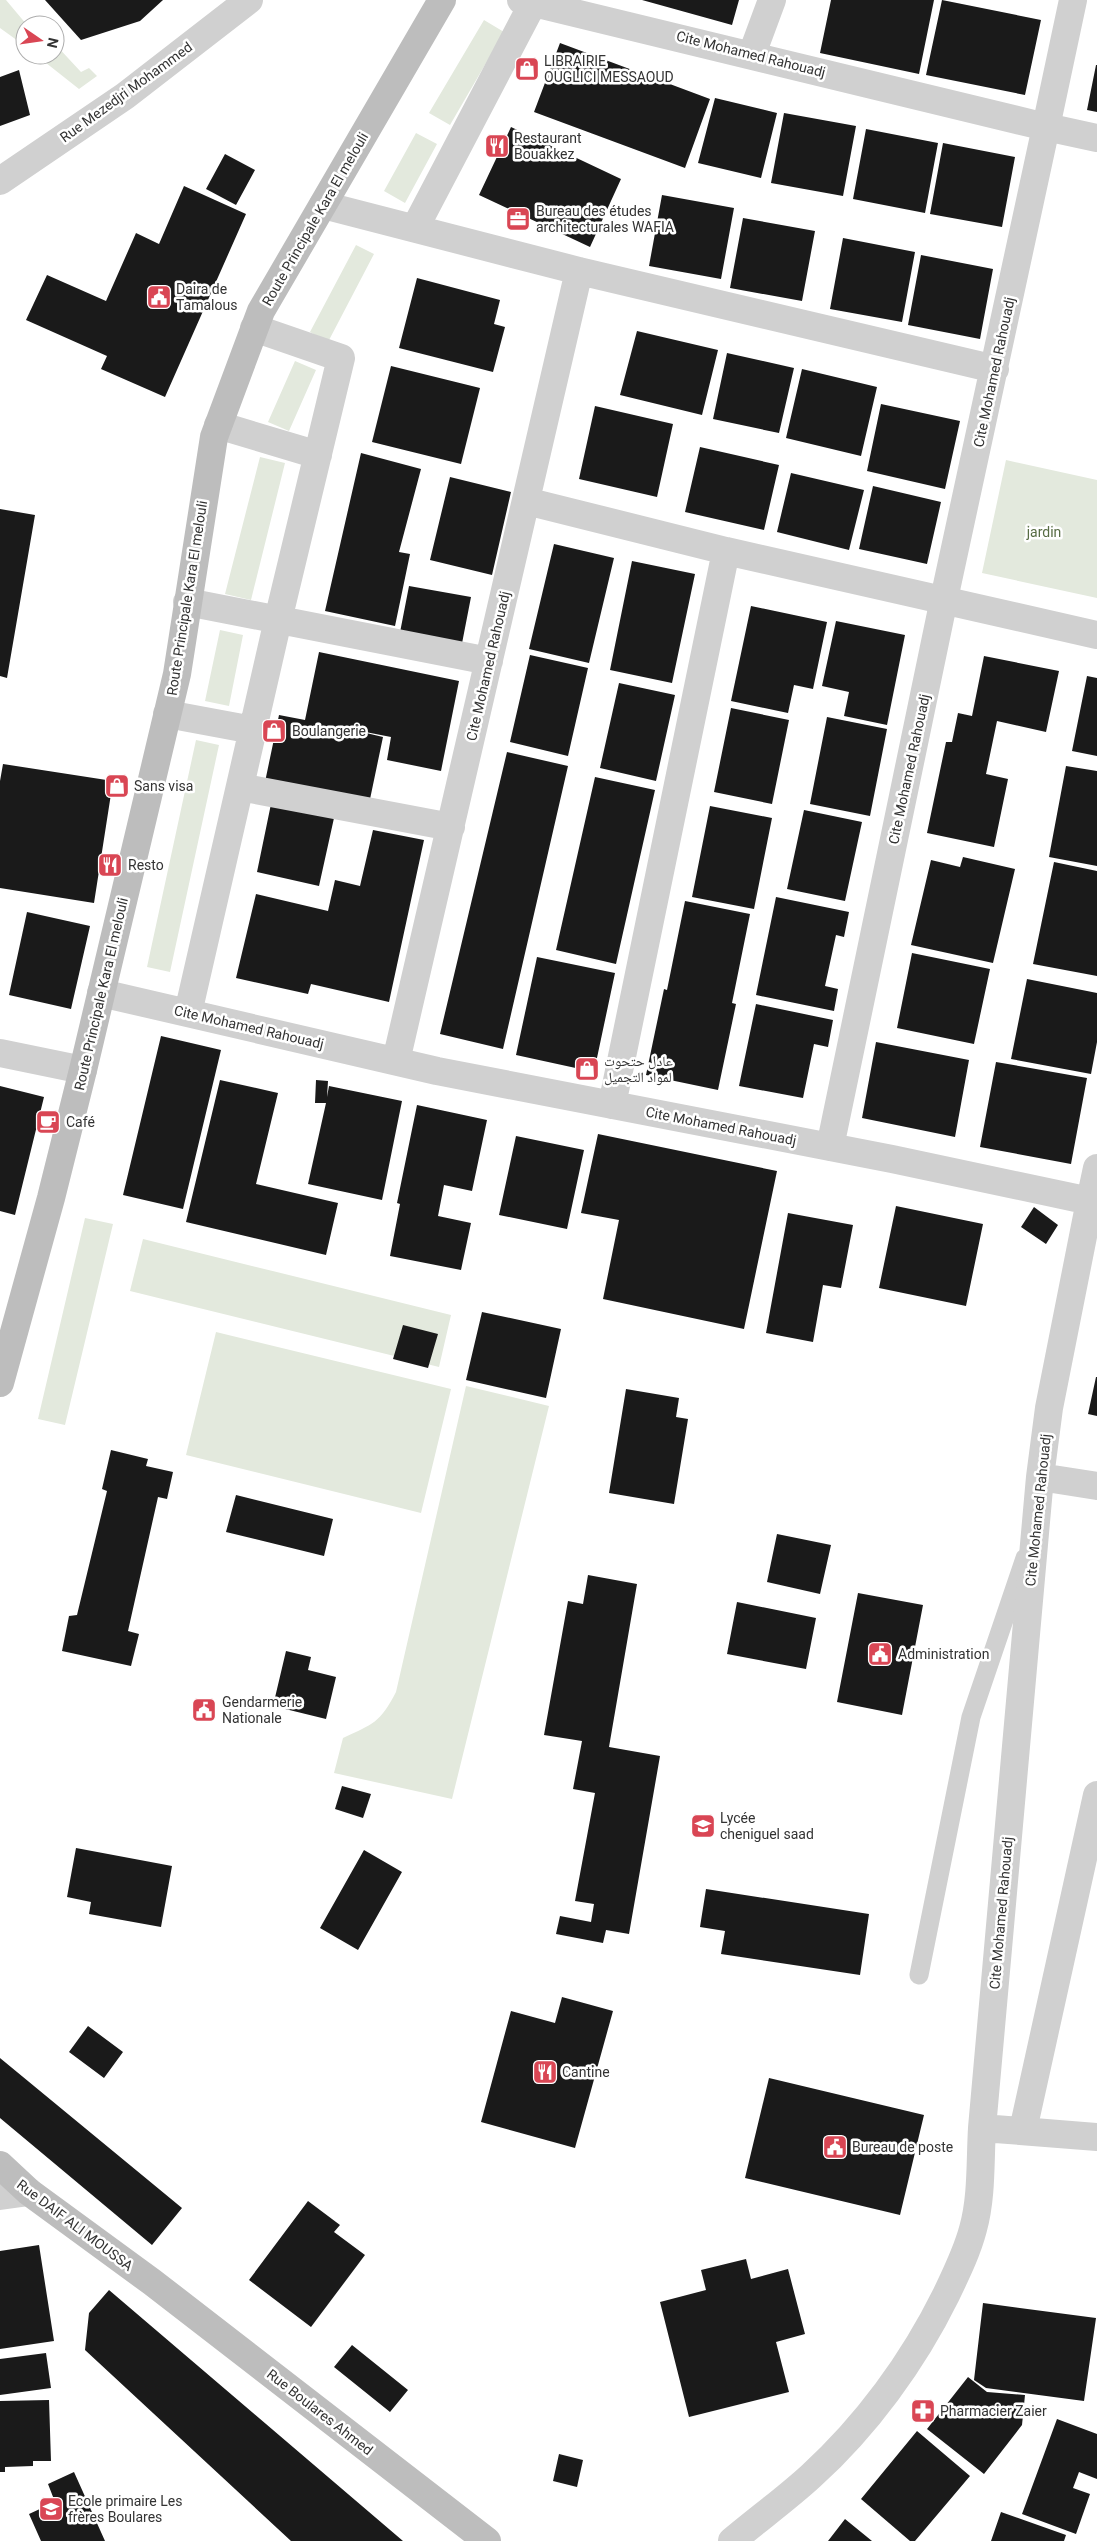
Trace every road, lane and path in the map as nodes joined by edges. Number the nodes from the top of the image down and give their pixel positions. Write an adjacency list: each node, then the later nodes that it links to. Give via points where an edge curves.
1 (249, 0): 9 (street, Rue Mezedjri Mohammed, via 125,96)
2 (442, 0): 10 (main road, Route Principale Kara El melouli)
3 (772, 0): 6 (street)
4 (1073, 0): 7 (street)
5 (527, 1): 6 (street, Cite Mohamed Rahouadj); 11 (street)
6 (752, 54): 7 (street, Cite Mohamed Rahouadj)
7 (1046, 127): 8 (street); 14 (street, Cite Mohamed Rahouadj)
8 (1097, 138)
9 (0, 181)
10 (323, 205): 11 (street); 13 (main road, Route Principale Kara El melouli)
11 (415, 228): 12 (street)
12 (579, 270): 14 (street); 17 (street, Cite Mohamed Rahouadj)
13 (254, 328): 15 (main road, Route Principale Kara El melouli); 16 (street, via 341,358)
14 (995, 369): 19 (street, Cite Mohamed Rahouadj)
15 (218, 425): 16 (street); 20 (main road, Route Principale Kara El melouli)
16 (318, 454): 21 (street)
17 (526, 501): 18 (street); 23 (street, Cite Mohamed Rahouadj)
18 (726, 551): 19 (street); 33 (street)
19 (944, 599): 22 (street); 34 (street, Cite Mohamed Rahouadj)
20 (187, 602): 21 (street); 24 (main road, Route Principale Kara El melouli, via 177,674)
21 (278, 620): 23 (street); 25 (street)
22 (1097, 635)
23 (489, 662): 27 (street, Cite Mohamed Rahouadj)
24 (167, 714): 25 (street); 28 (main road, Route Principale Kara El melouli)
25 (253, 730): 26 (street)
26 (240, 787): 27 (street); 29 (street)
27 (450, 828): 31 (street, Cite Mohamed Rahouadj)
28 (101, 993): 29 (street, Cite Mohamed Rahouadj); 32 (main road, Route Principale Kara El melouli)
29 (188, 1013): 31 (street, Cite Mohamed Rahouadj)
30 (0, 1053): 32 (street)
31 (396, 1062): 33 (street, Cite Mohamed Rahouadj)
32 (83, 1070): 37 (main road, Route Principale Kara El melouli)
33 (612, 1105): 34 (street, Cite Mohamed Rahouadj)
34 (830, 1147): 36 (street, Cite Mohamed Rahouadj)
35 (1097, 1168): 36 (street, Cite Mohamed Rahouadj)
36 (1094, 1202): 38 (street, Cite Mohamed Rahouadj, via 1049,1408)
37 (0, 1384)
38 (1040, 1477): 39 (street); 40 (street, Cite Mohamed Rahouadj)
39 (1097, 1486)
40 (1034, 1530): 42 (lane, via 971,1717); 43 (street, Cite Mohamed Rahouadj)
41 (1097, 1795): 44 (street)
42 (919, 1975)
43 (982, 2128): 44 (street); 51 (street, Cite Mohamed Rahouadj, via 973,2230 961,2264 933,2321 902,2373 812,2475)
44 (1023, 2130): 45 (street)
45 (1097, 2137)
46 (0, 2165): 47 (main road, Rue DAIF ALI MOUSSA)
47 (29, 2192): 48 (street); 49 (main road, Rue DAIF ALI MOUSSA)
48 (0, 2196)
49 (152, 2282): 50 (main road, Rue Boulares Ahmed)
50 (487, 2541)
51 (732, 2541)

